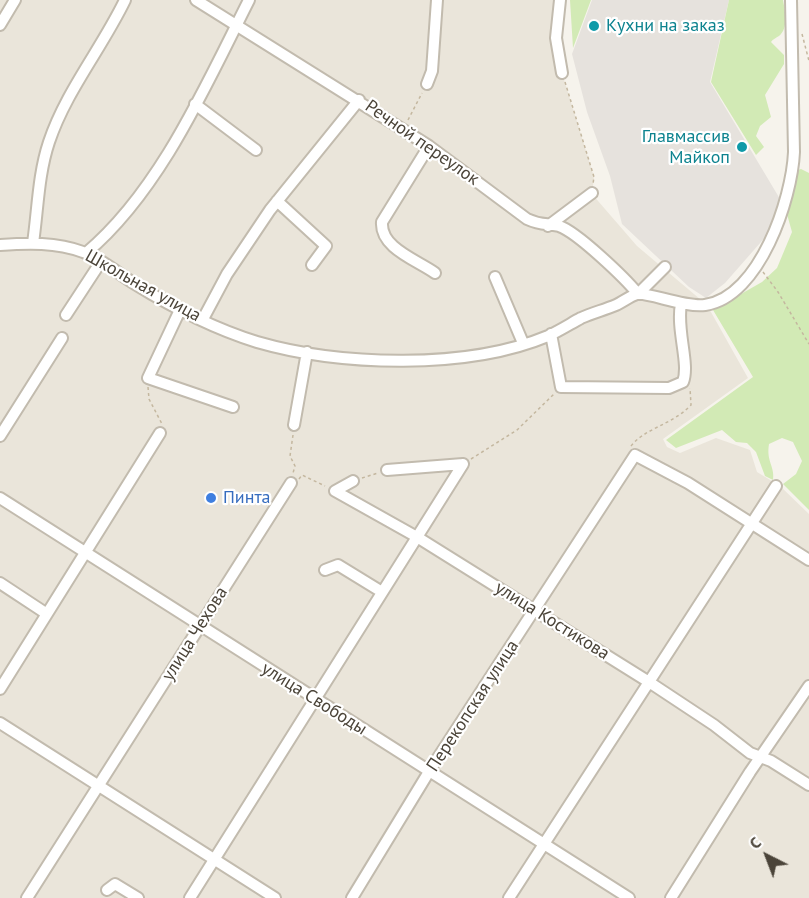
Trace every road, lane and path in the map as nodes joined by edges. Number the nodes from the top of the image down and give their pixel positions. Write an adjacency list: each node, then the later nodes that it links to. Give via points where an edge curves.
1 (15, 0): 8 (street)
2 (125, 0): 22 (street, via 64,105 49,141 40,173)
3 (196, 0): 9 (street, Речной переулок)
4 (249, 0): 9 (street)
5 (437, 0): 13 (street, via 432,71)
6 (560, 0): 12 (street, via 556,38)
7 (791, 0): 27 (street, via 793,174 782,216)
8 (0, 25)
9 (236, 25): 14 (street, Речной переулок); 15 (street)
10 (801, 29): 11 (path)
11 (809, 61)
12 (562, 73): 19 (path, via 594,177)
13 (427, 84): 16 (path)
14 (359, 100): 16 (street, Речной переулок); 20 (street)
15 (195, 104): 18 (street); 24 (street, via 143,191 106,236)
16 (403, 128): 17 (street, Речной переулок)
17 (429, 146): 21 (street, Речной переулок, via 527,219); 29 (street, via 382,222 381,231 395,247)
18 (256, 150)
19 (592, 194): 21 (street)
20 (277, 201): 26 (street, via 326,246); 35 (street, via 227,274)
21 (548, 226): 31 (street, Речной переулок, via 559,226 572,235)
22 (33, 243): 23 (street, Школьная улица); 24 (street, Школьная улица)
23 (0, 245)
24 (86, 253): 25 (street, Школьная улица)
25 (100, 263): 33 (street, Школьная улица); 34 (street)
26 (312, 265)
27 (757, 266): 32 (street, via 736,290 707,305); 39 (path, via 778,292)
28 (665, 267): 31 (street)
29 (435, 273)
30 (495, 277): 38 (street)
31 (638, 294): 32 (street); 36 (street, Школьная улица)
32 (681, 304): 41 (street, via 678,325)
33 (180, 310): 35 (street, Школьная улица); 42 (street)
34 (66, 315)
35 (203, 319): 40 (street, Школьная улица, via 255,341)
36 (551, 334): 38 (street, Школьная улица); 43 (street)
37 (62, 338): 47 (street)
38 (523, 343): 40 (street, Школьная улица, via 441,360 359,360)
39 (809, 344)
40 (307, 352): 45 (street)
41 (686, 375): 43 (street, via 684,382 669,388); 48 (path, via 692,391 691,405 674,421 630,446)
42 (148, 378): 44 (street); 46 (path, via 149,399 162,424)
43 (561, 387): 49 (path, via 517,430)
44 (233, 407)
45 (294, 425): 52 (path, via 290,456 295,466)
46 (160, 433): 58 (street)
47 (0, 436)
48 (635, 455): 56 (street); 63 (street, Перекопская улица)
49 (463, 464): 50 (street); 57 (street)
50 (387, 470): 51 (path)
51 (353, 481): 54 (street)
52 (291, 483): 54 (path, via 302,475); 65 (street, улица Чехова)
53 (776, 486): 56 (street)
54 (336, 491): 57 (street, улица Костикова)
55 (0, 498): 58 (street, улица Свободы)
56 (750, 522): 59 (street); 66 (street)
57 (417, 537): 62 (street); 63 (street, улица Костикова)
58 (85, 553): 64 (street); 65 (street, улица Свободы)
59 (809, 560)
60 (325, 570): 62 (street, via 338,565)
61 (0, 583): 64 (street)
62 (382, 592): 69 (street)
63 (536, 610): 66 (street, улица Костикова); 72 (street, Перекопская улица)
64 (46, 614): 68 (street)
65 (200, 626): 69 (street, улица Свободы); 74 (street, улица Чехова)
66 (649, 682): 71 (street, улица Костикова); 75 (street)
67 (809, 686): 71 (street)
68 (0, 689)
69 (315, 700): 72 (street, улица Свободы); 76 (street)
70 (0, 723): 74 (street)
71 (761, 758): 73 (street, улица Костикова); 85 (street)
72 (430, 770): 75 (street, улица Свободы); 82 (street, Перекопская улица)
73 (809, 785)
74 (98, 786): 76 (street); 78 (street, улица Чехова)
75 (545, 843): 83 (street); 84 (street, улица Свободы)
76 (214, 860): 80 (street); 81 (street)
77 (107, 890): 79 (street, via 116,884)
78 (27, 898)
79 (138, 898)
80 (190, 898)
81 (274, 898)
82 (352, 898)
83 (509, 898)
84 (629, 898)
85 (671, 898)

